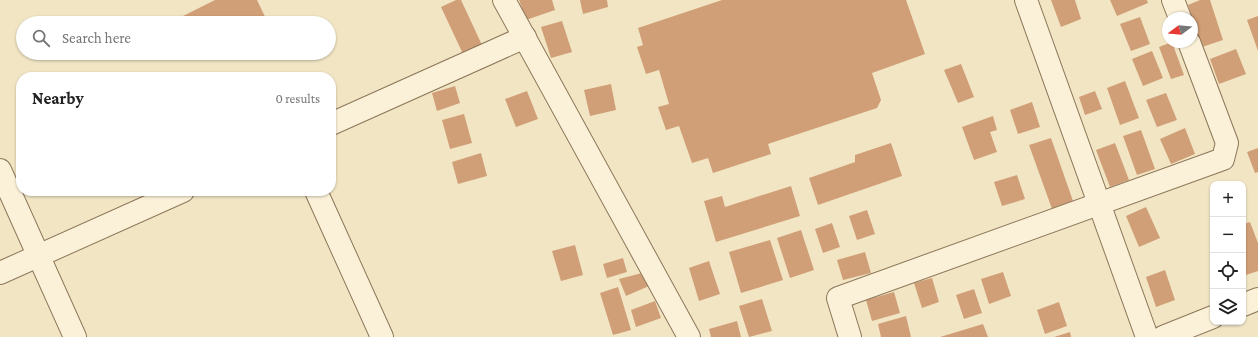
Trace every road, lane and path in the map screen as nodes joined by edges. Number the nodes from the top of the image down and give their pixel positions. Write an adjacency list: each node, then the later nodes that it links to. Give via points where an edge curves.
1 (504, 0): 5 (street)
2 (1026, 0): 11 (street)
3 (1173, 0): 4 (street)
4 (1178, 12)
5 (525, 37): 7 (street); 19 (street)
6 (1191, 48): 11 (street, via 1227,144 1222,159)
7 (336, 122)
8 (0, 170): 12 (street)
9 (172, 196): 12 (street)
10 (318, 196): 18 (street)
11 (1099, 203): 20 (street, via 838,298); 21 (street)
12 (39, 256): 13 (street); 17 (street)
13 (0, 273)
14 (1258, 298): 15 (street)
15 (1246, 304)
16 (1210, 318): 22 (street)
17 (75, 337)
18 (382, 337)
19 (689, 337)
20 (850, 337)
21 (1147, 337)
22 (1163, 337)

